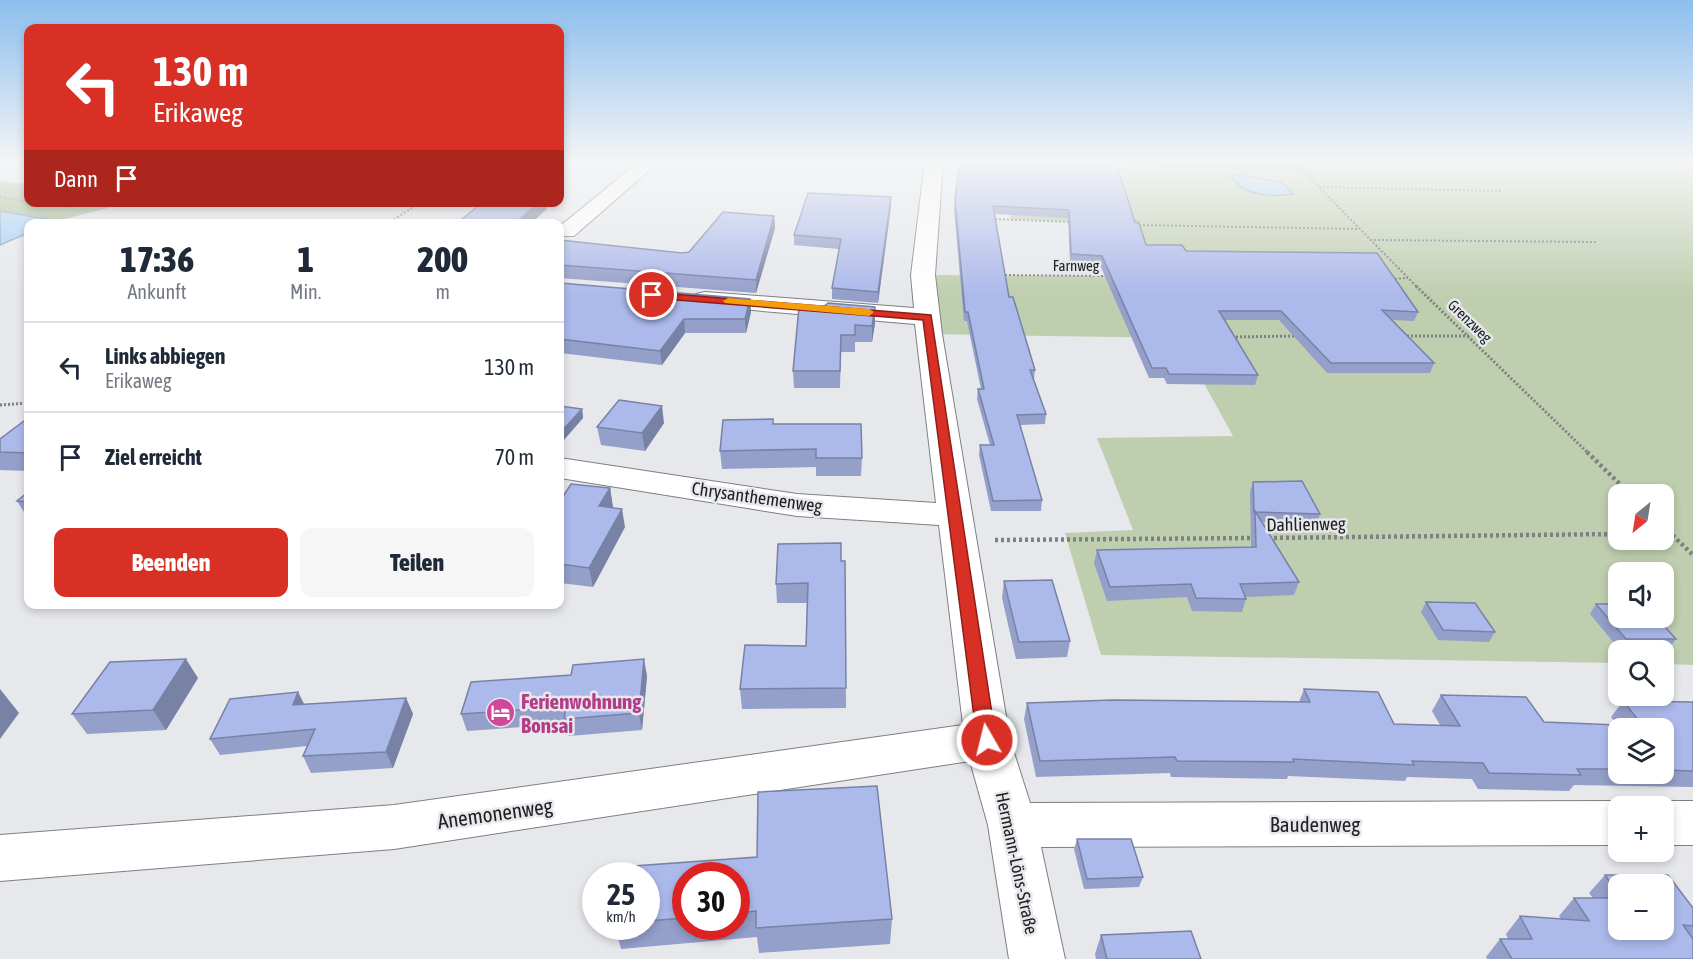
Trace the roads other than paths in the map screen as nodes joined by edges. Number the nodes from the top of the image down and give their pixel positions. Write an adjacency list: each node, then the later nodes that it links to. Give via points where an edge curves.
1 (597, 206): 3 (street)
2 (930, 206): 5 (street, Hermann-Löns-Straße, via 923,275)
3 (566, 231)
4 (678, 297): 5 (street)
5 (928, 317): 7 (street, Hermann-Löns-Straße)
6 (564, 469): 7 (street, Chrysanthemenweg)
7 (957, 528): 8 (street, Hermann-Löns-Straße)
8 (987, 740): 12 (street, Hermann-Löns-Straße); 13 (street, Anemonenweg, via 394,827)
9 (1608, 823): 12 (street, Baudenweg)
10 (1674, 823): 11 (street)
11 (1693, 823)
12 (1012, 825): 14 (street, Hermann-Löns-Straße)
13 (0, 858)
14 (1038, 959)

